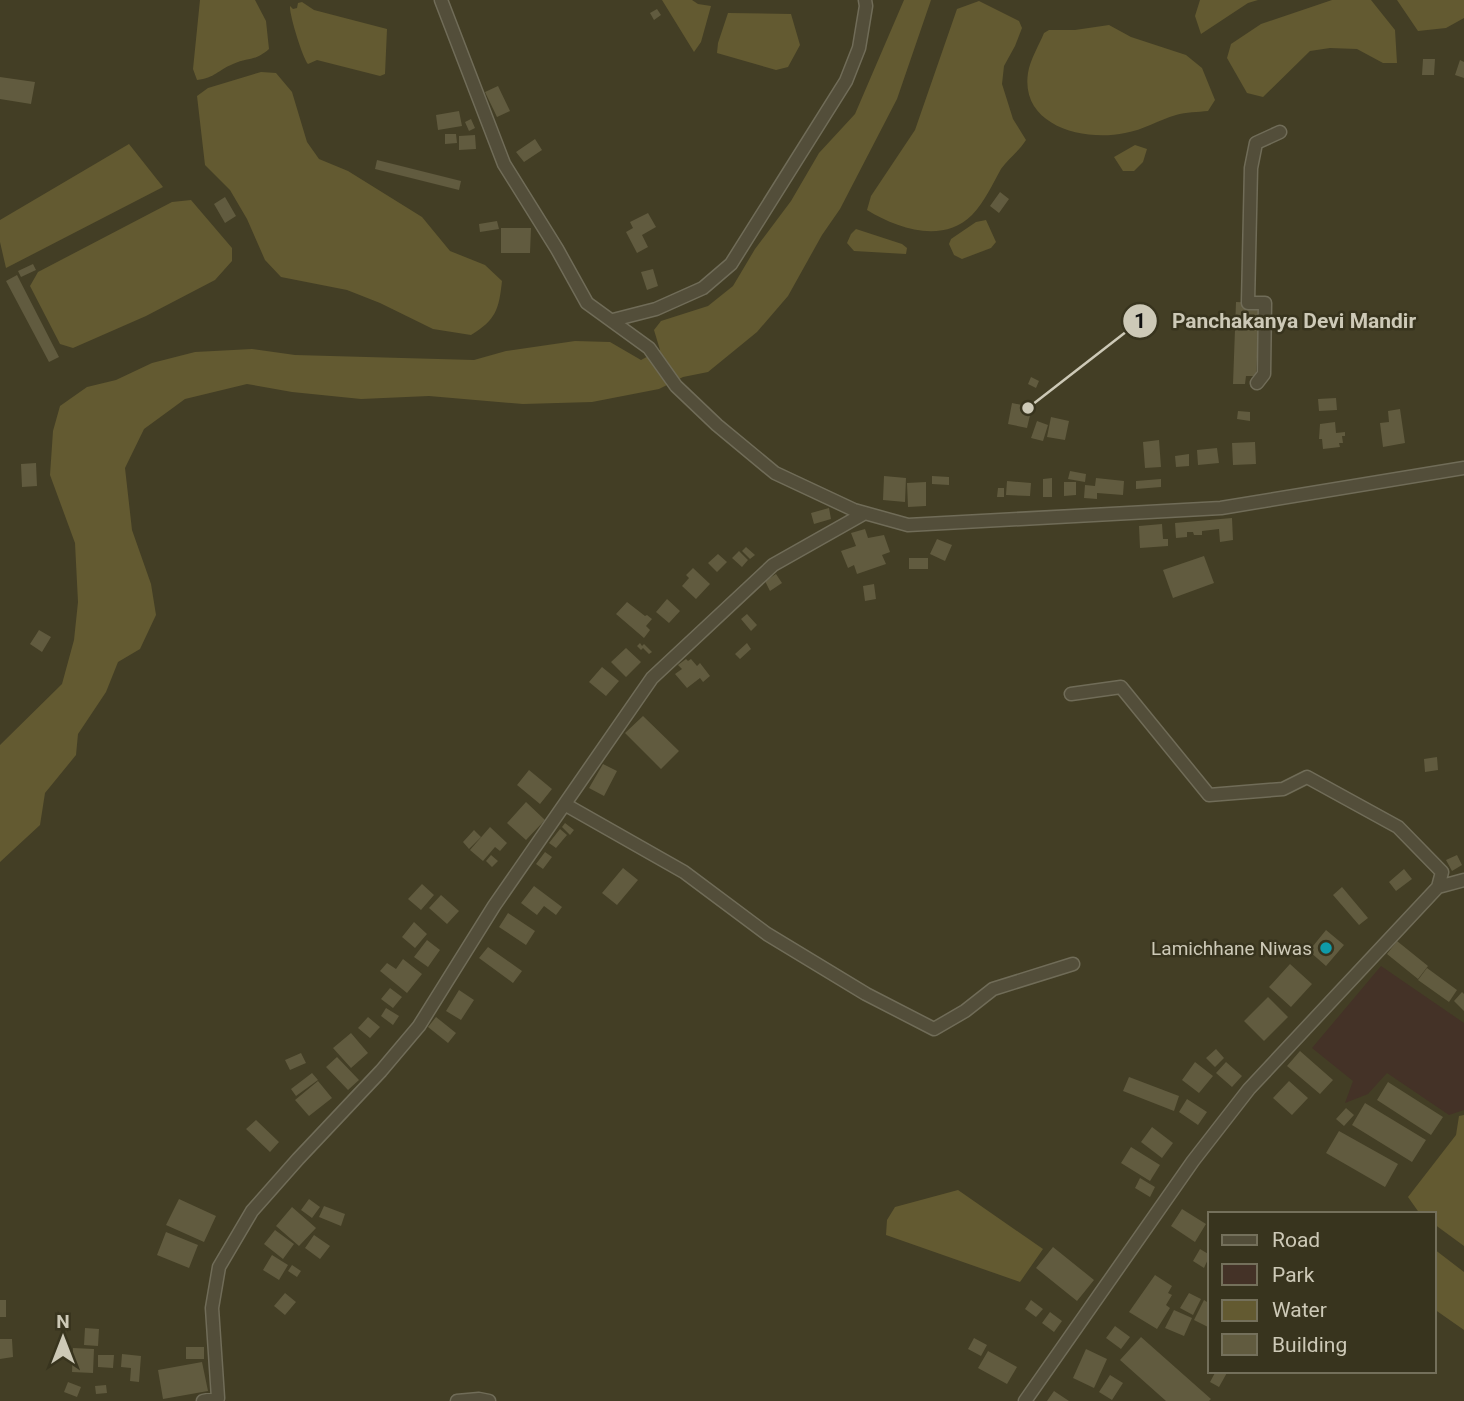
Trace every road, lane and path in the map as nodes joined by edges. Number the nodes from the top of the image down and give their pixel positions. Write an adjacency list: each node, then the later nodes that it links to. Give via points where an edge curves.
1 (441, 0): 4 (street, via 504,164 587,303)
2 (865, 0): 4 (street, via 859,48 846,81 731,264 703,288 656,309)
3 (1280, 132): 5 (street, via 1256,143 1251,168 1248,303 1265,303 1264,374)
4 (613, 320): 7 (street, via 649,348 676,386 717,425 775,473)
5 (1257, 383)
6 (1464, 468): 7 (street, via 1220,509 908,524)
7 (865, 513): 9 (street, via 773,565 652,678)
8 (1071, 694): 11 (street, via 1121,687 1209,795 1283,789 1307,777 1398,827 1442,872)
9 (566, 805): 12 (street, via 684,872 767,934 934,1029 993,989); 13 (street, via 494,906 419,1026 252,1211 219,1267 212,1308)
10 (1464, 880): 11 (street)
11 (1438, 887): 17 (street, via 1249,1089)
12 (1073, 964)
13 (218, 1399): 14 (street)
14 (202, 1401)
15 (457, 1401): 16 (street)
16 (489, 1401)
17 (1025, 1401)

